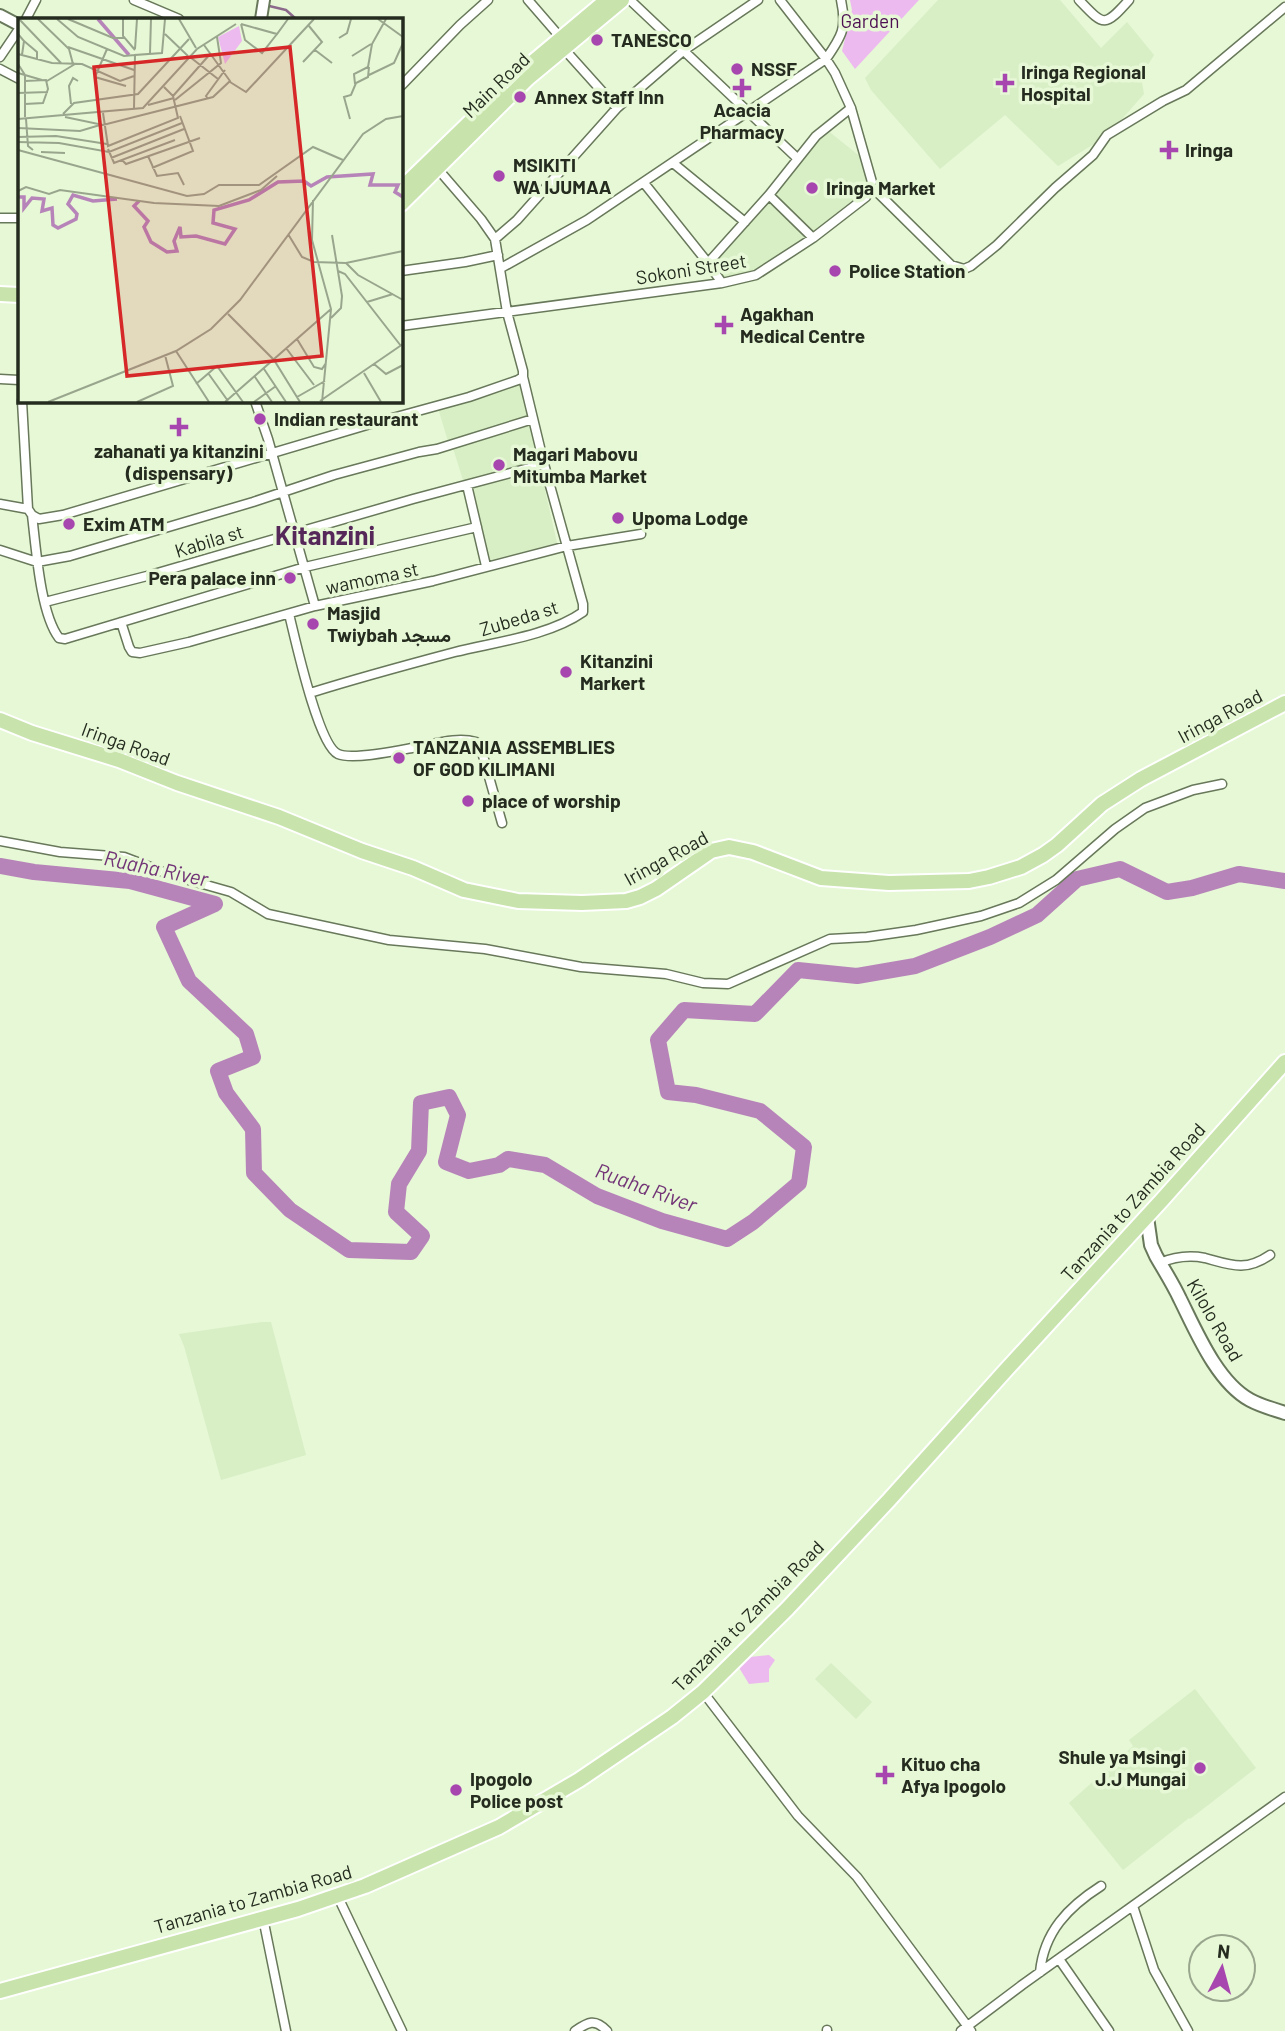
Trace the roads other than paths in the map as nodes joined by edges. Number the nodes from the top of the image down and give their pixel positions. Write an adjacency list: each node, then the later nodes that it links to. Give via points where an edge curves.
1 (36, 0): 16 (street)
2 (134, 0): 17 (street)
3 (264, 0): 18 (street)
4 (488, 0): 27 (street)
5 (528, 0): 21 (street)
6 (607, 0): 21 (highway)
7 (622, 0): 21 (highway, Main Road)
8 (630, 0): 22 (street)
9 (758, 0): 22 (street)
10 (780, 0): 24 (street)
11 (841, 0): 24 (street, via 845,17 842,36)
12 (1079, 0): 13 (street, via 1105,21)
13 (1129, 0)
14 (1285, 7): 35 (street, via 1186,90 1107,135 1093,155 971,266 951,265)
15 (0, 15): 19 (street)
16 (27, 18)
17 (177, 18)
18 (261, 18)
19 (18, 26)
20 (18, 29): 23 (street)
21 (562, 44): 28 (street); 33 (highway, Main Road); 36 (highway, via 519,75)
22 (683, 51): 28 (street); 30 (street)
23 (0, 57)
24 (827, 59): 29 (street); 30 (street)
25 (0, 69): 26 (street)
26 (18, 78)
27 (402, 85)
28 (617, 108): 43 (street)
29 (851, 108): 31 (street); 35 (street)
30 (748, 112): 31 (street); 32 (street)
31 (797, 158): 37 (street)
32 (673, 163): 34 (street); 41 (street)
33 (437, 168): 38 (highway, Main Road); 43 (street)
34 (644, 183): 45 (street); 46 (street)
35 (871, 186): 42 (street, Sokoni Street, via 866,197)
36 (402, 187)
37 (769, 195): 41 (street); 42 (street)
38 (402, 203)
39 (0, 218): 40 (street)
40 (18, 218)
41 (746, 222): 45 (street)
42 (813, 238): 48 (street, Sokoni Street, via 756,275)
43 (495, 239): 44 (street, Zubeda st)
44 (498, 255): 46 (street, Zubeda st); 47 (street)
45 (708, 263): 48 (street)
46 (501, 268): 53 (street, Zubeda st)
47 (402, 271)
48 (722, 283): 53 (street, Sokoni Street)
49 (0, 294): 50 (highway)
50 (18, 295)
51 (0, 303): 52 (highway)
52 (18, 303)
53 (508, 312): 54 (street, Sokoni Street); 55 (street, Zubeda st)
54 (402, 326)
55 (523, 377): 58 (street, Zubeda st); 59 (street)
56 (22, 402): 64 (street)
57 (255, 402): 59 (street)
58 (533, 419): 60 (street, Zubeda st); 62 (street)
59 (272, 453): 62 (street); 64 (street, via 63,515 39,519)
60 (544, 464): 61 (street, Kabila st); 68 (street, Zubeda st)
61 (467, 485): 65 (street); 66 (street, Kabila st)
62 (283, 492): 66 (street); 70 (street)
63 (0, 504): 64 (street)
64 (30, 512): 70 (street)
65 (477, 527): 71 (street); 72 (street)
66 (295, 532): 72 (street); 73 (street, Kabila st)
67 (641, 534): 68 (street, wamoma st)
68 (567, 546): 71 (street, wamoma st); 77 (street, Zubeda st, via 583,604 583,612 577,616 531,634)
69 (0, 550): 70 (street)
70 (37, 562): 73 (street)
71 (486, 566): 74 (street, wamoma st)
72 (305, 568): 74 (street); 76 (street)
73 (45, 602): 76 (street, via 59,638)
74 (315, 606): 75 (street, wamoma st)
75 (289, 614): 76 (street, wamoma st, via 140,653 132,652); 77 (street)
76 (121, 622)
77 (310, 693): 81 (street, via 327,741 342,755 475,741)
78 (1285, 703): 79 (highway, Iringa Road, via 1140,779 1102,804 1043,855 989,877 889,883 821,878 729,847 711,851 640,897 582,903 518,901 464,890 279,817)
79 (0, 720)
80 (1222, 784): 82 (street, via 1145,808 1056,880 1019,903 916,930 830,939 728,984 389,940 268,914 231,892 124,857)
81 (502, 823)
82 (0, 841)
83 (1285, 1062): 84 (highway, Tanzania to Zambia Road)
84 (1147, 1217): 86 (main road, Kilolo Road, via 1151,1245); 88 (highway, Tanzania to Zambia Road, via 849,1543)
85 (1270, 1255): 86 (street, via 1240,1266 1196,1257)
86 (1160, 1263): 87 (main road, Kilolo Road, via 1230,1383 1249,1399)
87 (1285, 1413)
88 (703, 1692): 91 (highway, Tanzania to Zambia Road, via 579,1780 499,1827); 97 (street, via 798,1816 857,1877)
89 (1285, 1797): 92 (street)
90 (1101, 1886): 95 (street, via 1062,1916 1044,1952)
91 (338, 1896): 93 (highway, Tanzania to Zambia Road); 99 (street)
92 (1133, 1906): 94 (street); 103 (street, via 1154,1970)
93 (263, 1918): 96 (highway, Tanzania to Zambia Road); 98 (street)
94 (1059, 1959): 95 (street); 102 (street)
95 (1040, 1972): 97 (street)
96 (0, 1991)
97 (967, 2029)
98 (286, 2031)
99 (402, 2031)
100 (575, 2031): 101 (street, via 594,2022)
101 (607, 2031)
102 (1109, 2031)
103 (1188, 2031)

